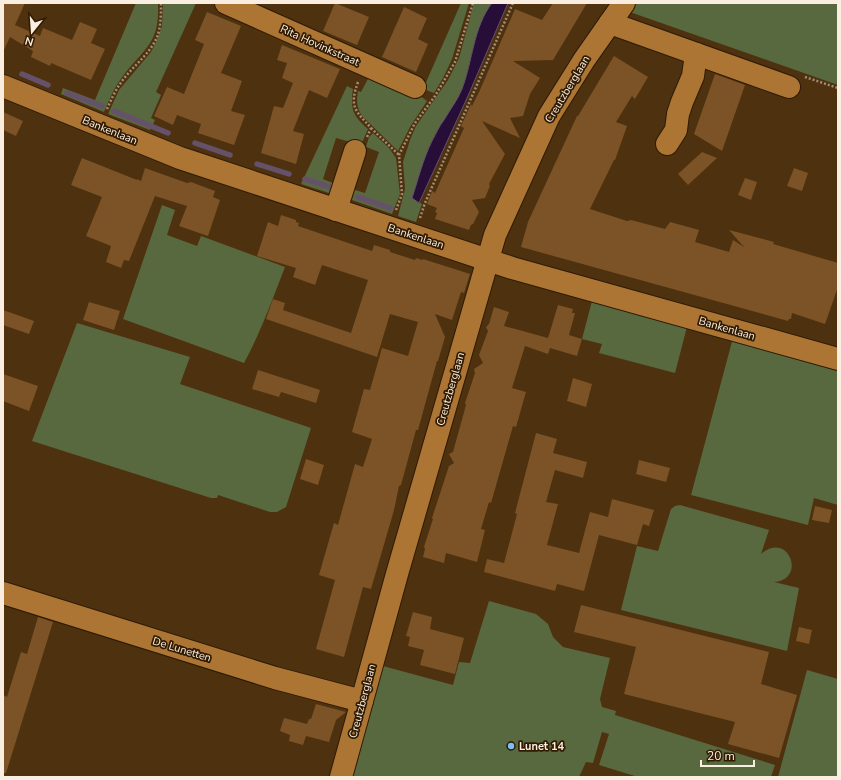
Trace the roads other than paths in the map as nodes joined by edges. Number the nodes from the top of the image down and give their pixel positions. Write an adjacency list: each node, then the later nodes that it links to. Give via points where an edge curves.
1 (226, 3): 6 (street, Rita Hovinkstraat)
2 (624, 3): 3 (street, Creutzberglaan)
3 (610, 23): 4 (street); 11 (street, Creutzberglaan, via 549,116 495,235)
4 (696, 54): 7 (street); 8 (street, via 693,76 682,102 676,130)
5 (3, 86): 10 (street, Bankenlaan, via 180,158)
6 (415, 87)
7 (790, 87)
8 (667, 144)
9 (355, 151): 10 (street)
10 (336, 210): 11 (street, Bankenlaan)
11 (487, 260): 12 (street, Bankenlaan); 14 (street, Creutzberglaan)
12 (838, 359)
13 (3, 593): 14 (street, De Lunetten, via 275,678)
14 (362, 701): 15 (street, Creutzberglaan)
15 (341, 777)

